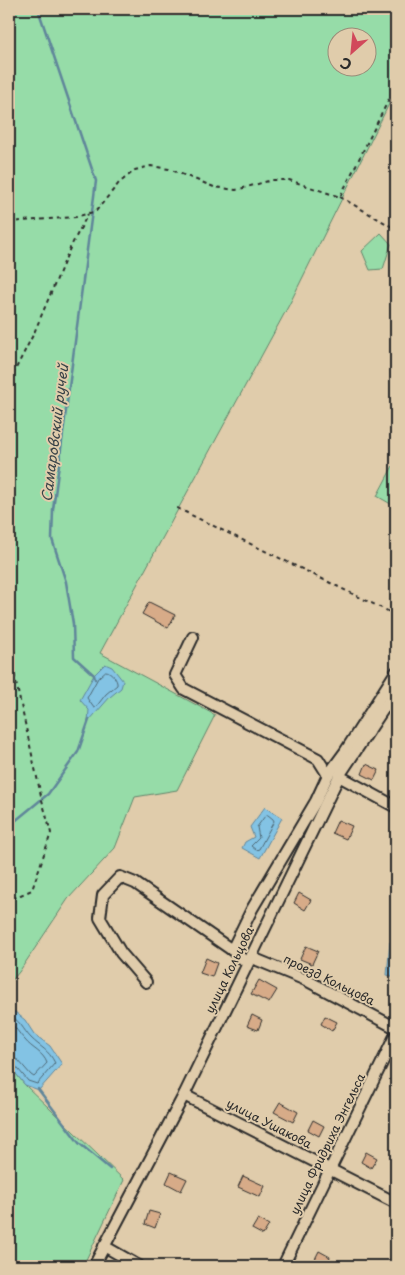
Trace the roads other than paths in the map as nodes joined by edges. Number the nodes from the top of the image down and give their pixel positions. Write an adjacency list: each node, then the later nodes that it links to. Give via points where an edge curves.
1 (193, 637): 4 (street, via 175,675 184,689 318,759)
2 (396, 672): 4 (street)
3 (396, 690): 5 (street, улица Кольцова)
4 (328, 775): 7 (street)
5 (339, 776): 6 (street); 8 (street, улица Кольцова)
6 (396, 807)
7 (232, 950): 8 (street, проезд Кольцова); 9 (street, проезд Кольцова, via 135,883 120,877 102,895 100,918 121,953)
8 (249, 960): 10 (street, проезд Кольцова, via 306,980); 12 (street, улица Кольцова)
9 (146, 982)
10 (396, 1028)
11 (396, 1034): 13 (street, улица Фридриха Энгельса)
12 (184, 1094): 13 (street, улица Ушакова); 15 (street, улица Кольцова)
13 (329, 1169): 14 (street, улица Ушакова); 18 (street, улица Фридриха Энгельса)
14 (396, 1204)
15 (104, 1246): 16 (street, улица Кольцова); 17 (street)
16 (94, 1266)
17 (139, 1266)
18 (283, 1266)

